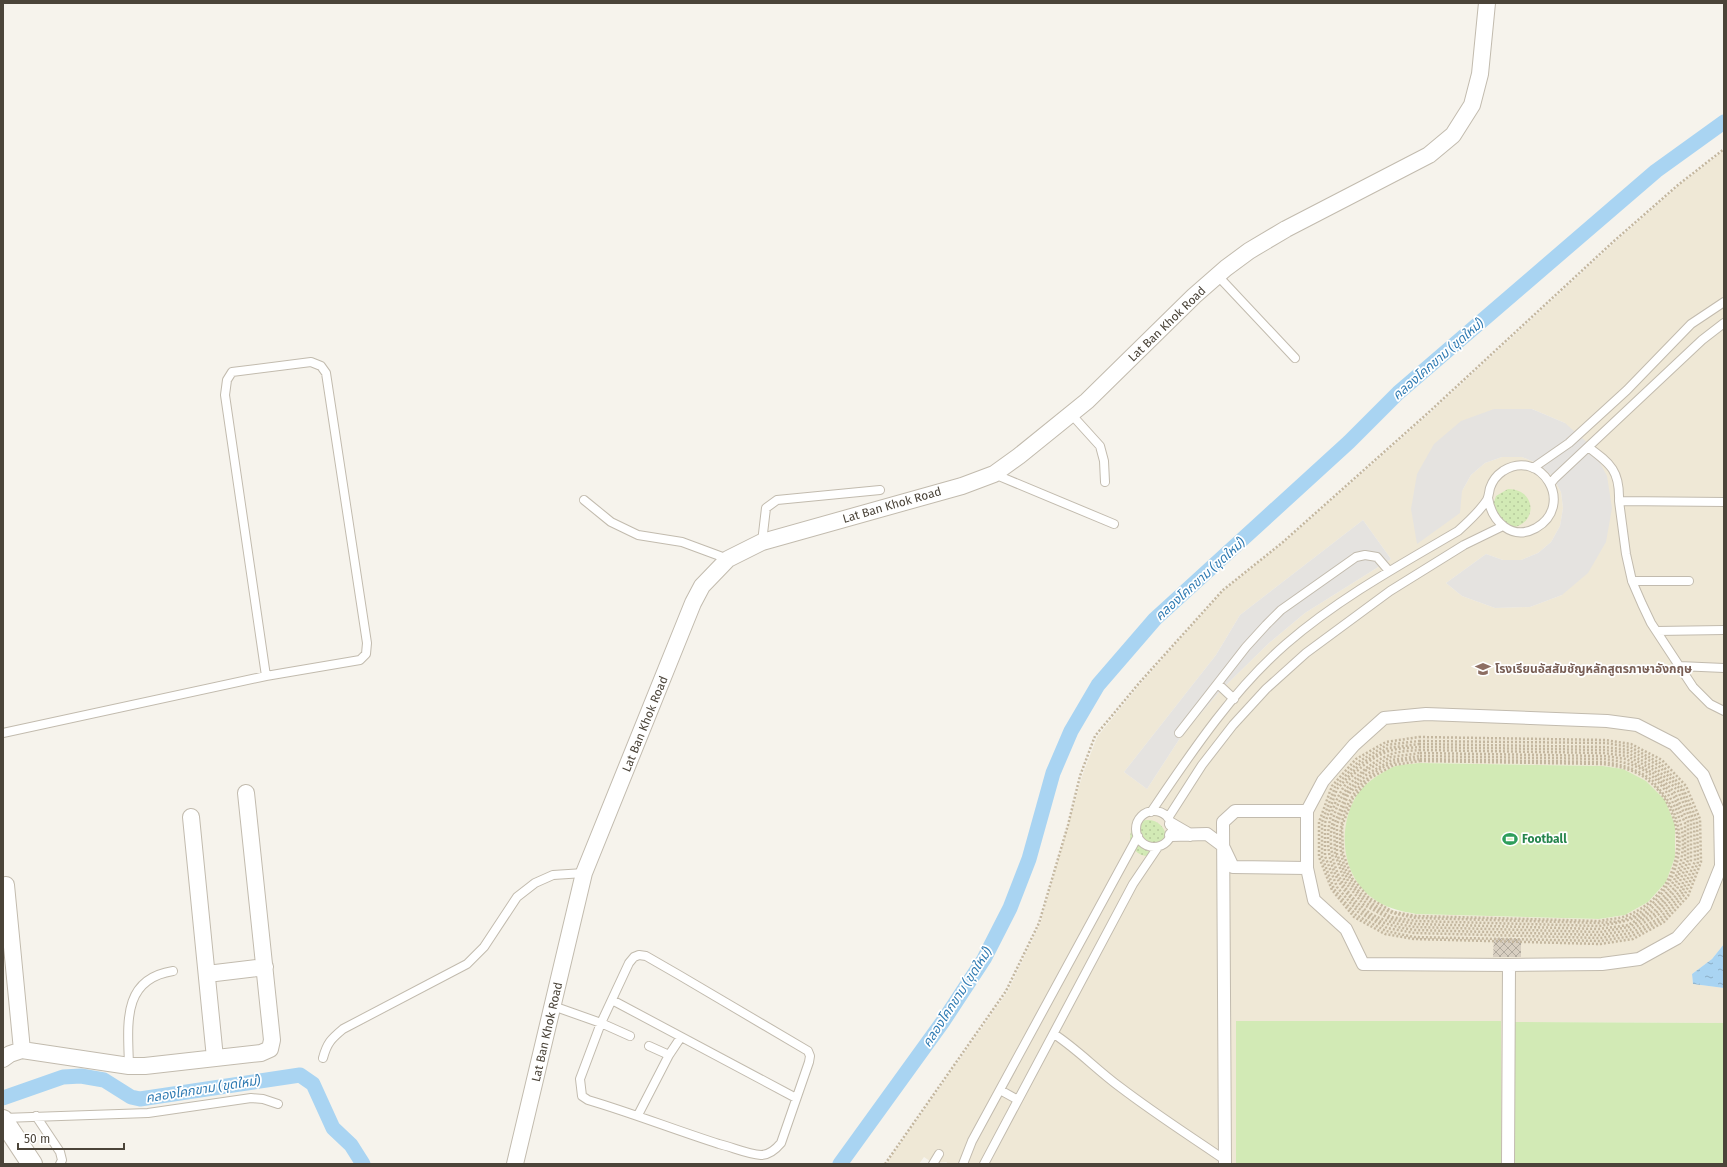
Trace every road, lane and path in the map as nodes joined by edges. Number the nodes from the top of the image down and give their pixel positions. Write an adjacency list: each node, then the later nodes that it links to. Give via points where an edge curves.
1 (1487, 3): 2 (street, Lat Ban Khok Road, via 1480,74 1472,105 1453,135 1429,155 1249,250)
2 (1218, 276): 5 (lane); 6 (street, Lat Ban Khok Road)
3 (1724, 302): 8 (lane, via 1691,324 1569,443)
4 (1724, 323): 7 (lane, via 1702,340)
5 (1295, 358)
6 (1071, 414): 9 (street, Lat Ban Khok Road); 10 (lane, via 1100,446)
7 (1588, 447): 11 (lane); 15 (lane, via 1606,462 1617,476 1620,487)
8 (1533, 468): 11 (lane, via 1544,474); 13 (lane, via 1518,466 1503,471 1490,488)
9 (994, 474): 17 (lane); 19 (street, Lat Ban Khok Road, via 962,486)
10 (1105, 482)
11 (1551, 483): 18 (lane, via 1554,498 1552,512 1543,524 1530,531 1516,532)
12 (880, 490): 19 (lane, via 777,500 766,508)
13 (1488, 498): 18 (lane, via 1495,519); 21 (lane, via 1458,531)
14 (584, 500): 20 (lane, via 611,522 638,535 682,542)
15 (1619, 501): 16 (lane); 22 (lane)
16 (1724, 502)
17 (1114, 524)
18 (1503, 526): 40 (lane, via 1464,545 1390,591 1306,653 1266,689 1232,725 1202,765)
19 (762, 542): 20 (street, Lat Ban Khok Road)
20 (728, 559): 46 (street, Lat Ban Khok Road, via 702,586 693,603)
21 (1389, 571): 29 (lane, via 1377,557 1356,557 1281,610 1246,647); 30 (lane, via 1325,612 1285,645 1251,678)
22 (1632, 581): 23 (lane); 25 (lane)
23 (1689, 581)
24 (1724, 630): 25 (lane)
25 (1657, 631): 26 (lane)
26 (1679, 666): 27 (lane); 31 (lane, via 1693,687 1710,704)
27 (1724, 668)
28 (266, 676): 28 (lane, via 224,395 226,380 232,372 311,362 321,366 326,373 367,643 366,654 360,660); 32 (lane)
29 (1218, 684): 30 (lane); 33 (lane)
30 (1234, 699): 37 (lane, via 1186,759)
31 (1724, 711)
32 (3, 733)
33 (1179, 733)
34 (1604, 753): 34 (path, via 1420,759 1393,763 1369,776 1351,797 1340,826 1340,853 1350,879 1368,900 1392,914 1416,918 1599,923 1626,919 1651,905 1669,884 1679,858 1679,824 1668,798 1649,778); 34 (path, via 1420,753 1391,757 1365,771 1346,794 1334,825 1335,854 1345,882 1364,905 1390,919 1415,924 1599,929 1628,924 1654,910 1674,888 1685,859 1685,823 1673,795 1653,773 1626,759); 34 (path, via 1419,746 1389,751 1362,766 1340,791 1330,817 1328,856 1340,885 1360,910 1388,925 1415,930 1600,935 1630,930 1658,915 1680,891 1692,860 1691,821 1678,791 1656,768 1628,753); 34 (path, via 1419,740 1388,745 1358,762 1335,787 1322,822 1322,857 1334,889 1356,914 1386,931 1414,936 1600,941 1638,933 1662,920 1685,894 1698,862 1697,820 1683,788 1660,763 1630,747)
35 (246, 792): 49 (street)
36 (1307, 811): 39 (street, via 1236,811); 45 (street); 48 (street, via 1323,781 1354,745 1384,718 1426,714 1607,721 1637,725 1674,744 1703,775 1720,815 1721,866 1705,906 1677,938 1639,958 1602,964)
37 (1151, 812): 40 (lane, via 1158,812); 42 (lane, via 1141,818 1136,829)
38 (191, 817): 51 (street)
39 (1223, 822): 41 (street); 43 (street)
40 (1170, 826): 41 (street, via 1190,835); 44 (lane, via 1163,845)
41 (1207, 834): 43 (street)
42 (1138, 836): 44 (lane, via 1146,845); 65 (lane)
43 (1223, 846): 45 (street, via 1233,867); 73 (street)
44 (1158, 847): 55 (lane, via 1133,884)
45 (1307, 868): 48 (street, via 1314,900 1346,929 1363,964)
46 (584, 873): 53 (street, Lat Ban Khok Road); 62 (lane, via 553,875 535,883 517,897 484,947 467,964 343,1029 330,1039)
47 (6, 885): 59 (street)
48 (1509, 965): 80 (street)
49 (265, 967): 51 (street); 61 (street, via 272,1040 270,1049 261,1053)
50 (173, 971): 64 (lane, via 159,973 146,981 137,991 128,1024)
51 (207, 974): 61 (street)
52 (612, 1000): 54 (lane); 57 (lane); 66 (lane, via 634,956 646,956 808,1051 809,1062)
53 (553, 1006): 54 (lane); 76 (street, Lat Ban Khok Road)
54 (601, 1023): 56 (lane); 69 (lane, via 580,1079 582,1096)
55 (1054, 1034): 67 (lane); 73 (lane, via 1121,1088)
56 (630, 1036)
57 (681, 1037): 60 (lane); 66 (lane)
58 (649, 1046): 60 (lane)
59 (22, 1050): 63 (street); 64 (street)
60 (669, 1055): 69 (lane)
61 (216, 1058): 64 (street)
62 (323, 1058)
63 (3, 1059)
64 (130, 1066)
65 (1000, 1090): 67 (lane); 78 (lane, via 972,1141)
66 (796, 1098): 69 (lane, via 781,1143 776,1149 762,1155 700,1138)
67 (1018, 1100): 79 (lane)
68 (278, 1104): 70 (lane, via 251,1098 148,1113)
69 (638, 1115)
70 (36, 1116): 71 (lane); 75 (lane, via 60,1152)
71 (3, 1119): 74 (street)
72 (939, 1154): 77 (lane)
73 (1225, 1162)
74 (32, 1164)
75 (60, 1164)
76 (515, 1164)
77 (933, 1164)
78 (963, 1164)
79 (984, 1164)
80 (1508, 1164)

